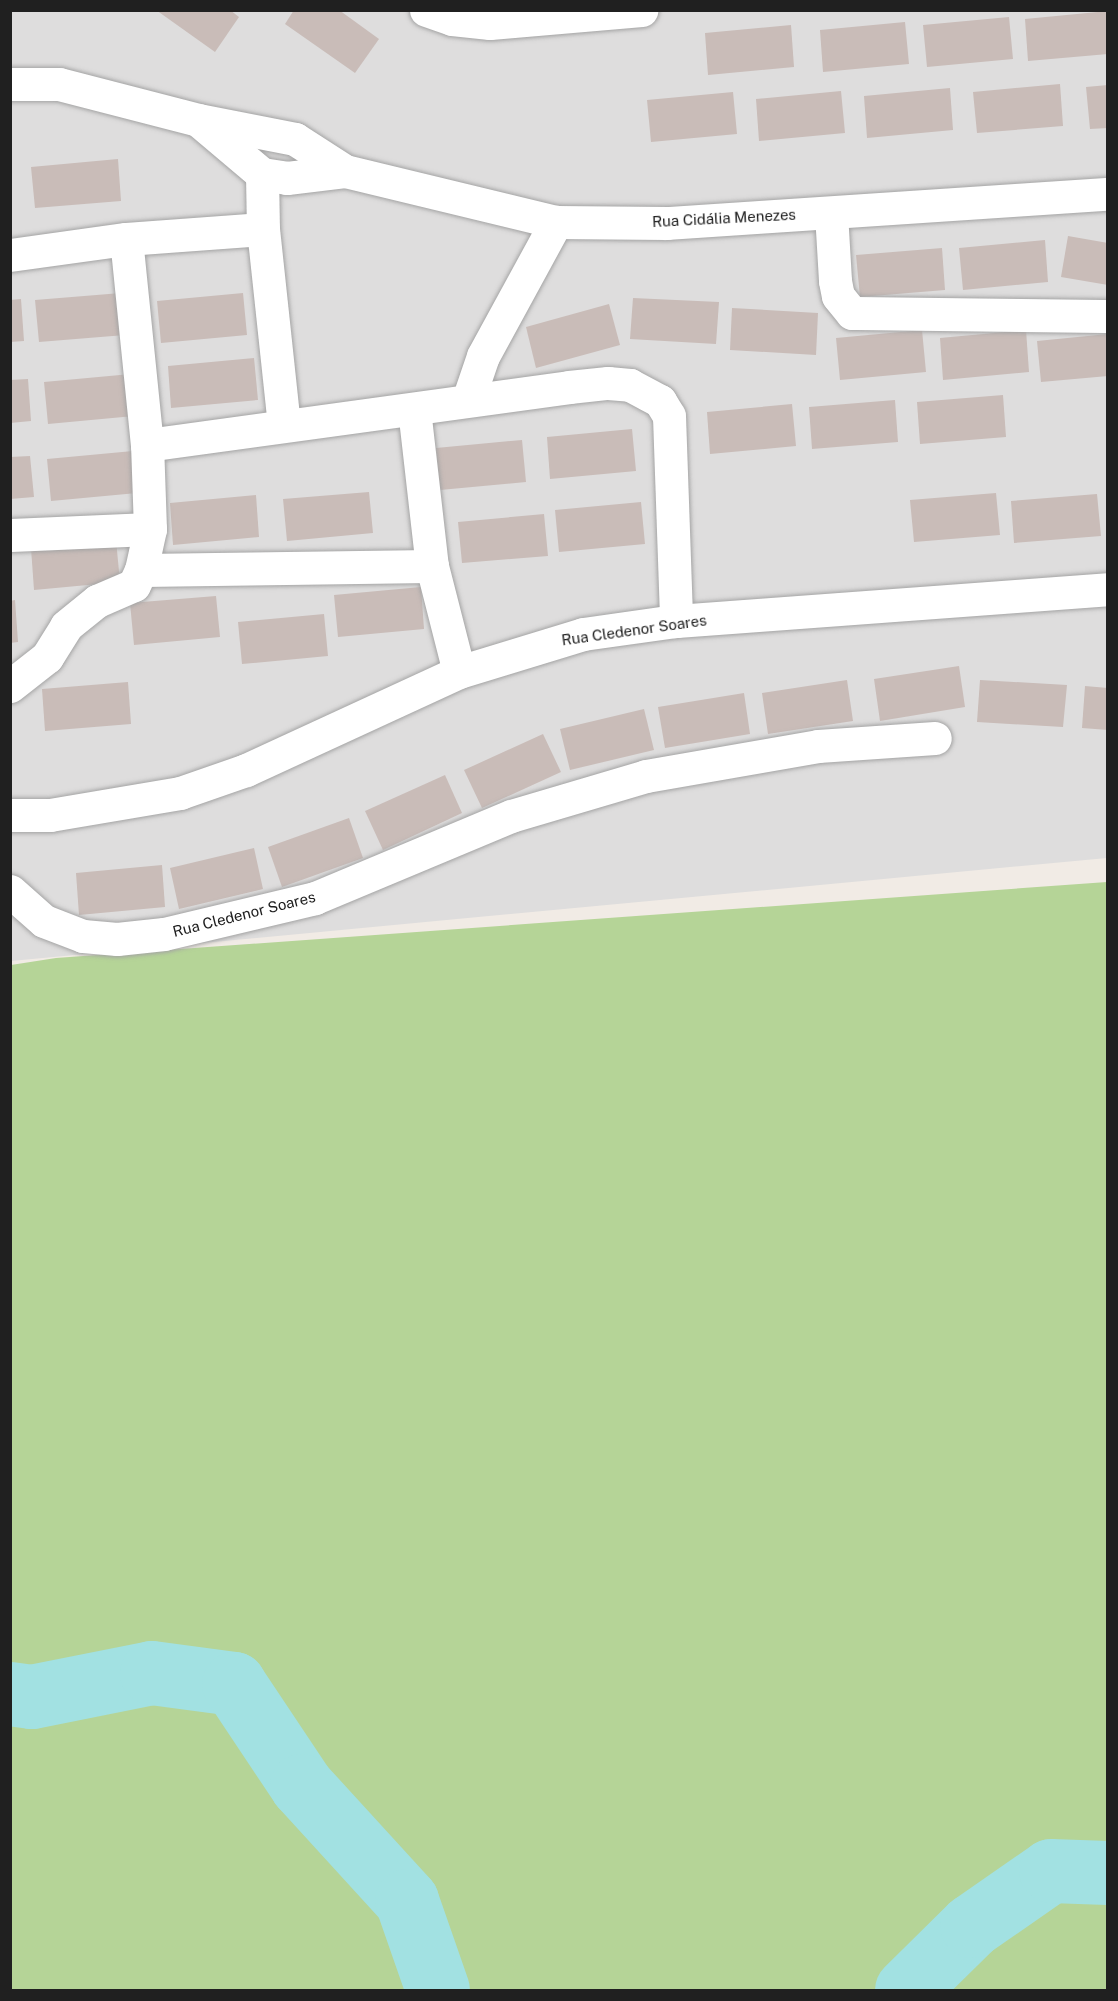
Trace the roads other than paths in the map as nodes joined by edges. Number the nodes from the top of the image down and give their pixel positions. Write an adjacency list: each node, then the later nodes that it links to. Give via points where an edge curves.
1 (426, 10): 2 (street, via 452,19 490,23)
2 (641, 10)
3 (10, 84): 4 (street, Rua Cidália Menezes, via 59,84)
4 (198, 120): 5 (street, Rua Cidália Menezes, via 295,139); 6 (street, Rua Cidália Menezes)
5 (345, 171): 6 (street, Rua Cidália Menezes, via 287,178); 9 (street, Rua Cidália Menezes)
6 (262, 174): 10 (street)
7 (1107, 194): 8 (street, Rua Cidália Menezes)
8 (831, 213): 9 (street, Rua Cidália Menezes, via 667,223); 13 (street, via 838,296 852,313)
9 (556, 222): 14 (street, via 483,356)
10 (263, 230): 11 (street); 16 (street)
11 (126, 239): 12 (street); 17 (street)
12 (10, 255)
13 (1107, 316)
14 (468, 400): 15 (street); 23 (street, via 608,382 630,385 660,401 669,416)
15 (414, 409): 16 (street); 20 (street)
16 (284, 425): 17 (street)
17 (147, 445): 18 (street)
18 (150, 529): 19 (street); 21 (street)
19 (10, 536)
20 (432, 566): 21 (street); 24 (street)
21 (141, 570): 25 (street, via 134,585 97,601 66,626 48,657)
22 (1107, 589): 23 (street, Rua Cledenor Soares)
23 (676, 621): 24 (street, Rua Cledenor Soares, via 583,634)
24 (459, 672): 27 (street, Rua Cledenor Soares, via 246,770 180,793 50,815)
25 (10, 686)
26 (935, 738): 28 (street, Rua Cledenor Soares, via 818,746 646,776 511,816 315,898 164,934 117,939 83,936 44,921)
27 (10, 815)
28 (10, 891)

